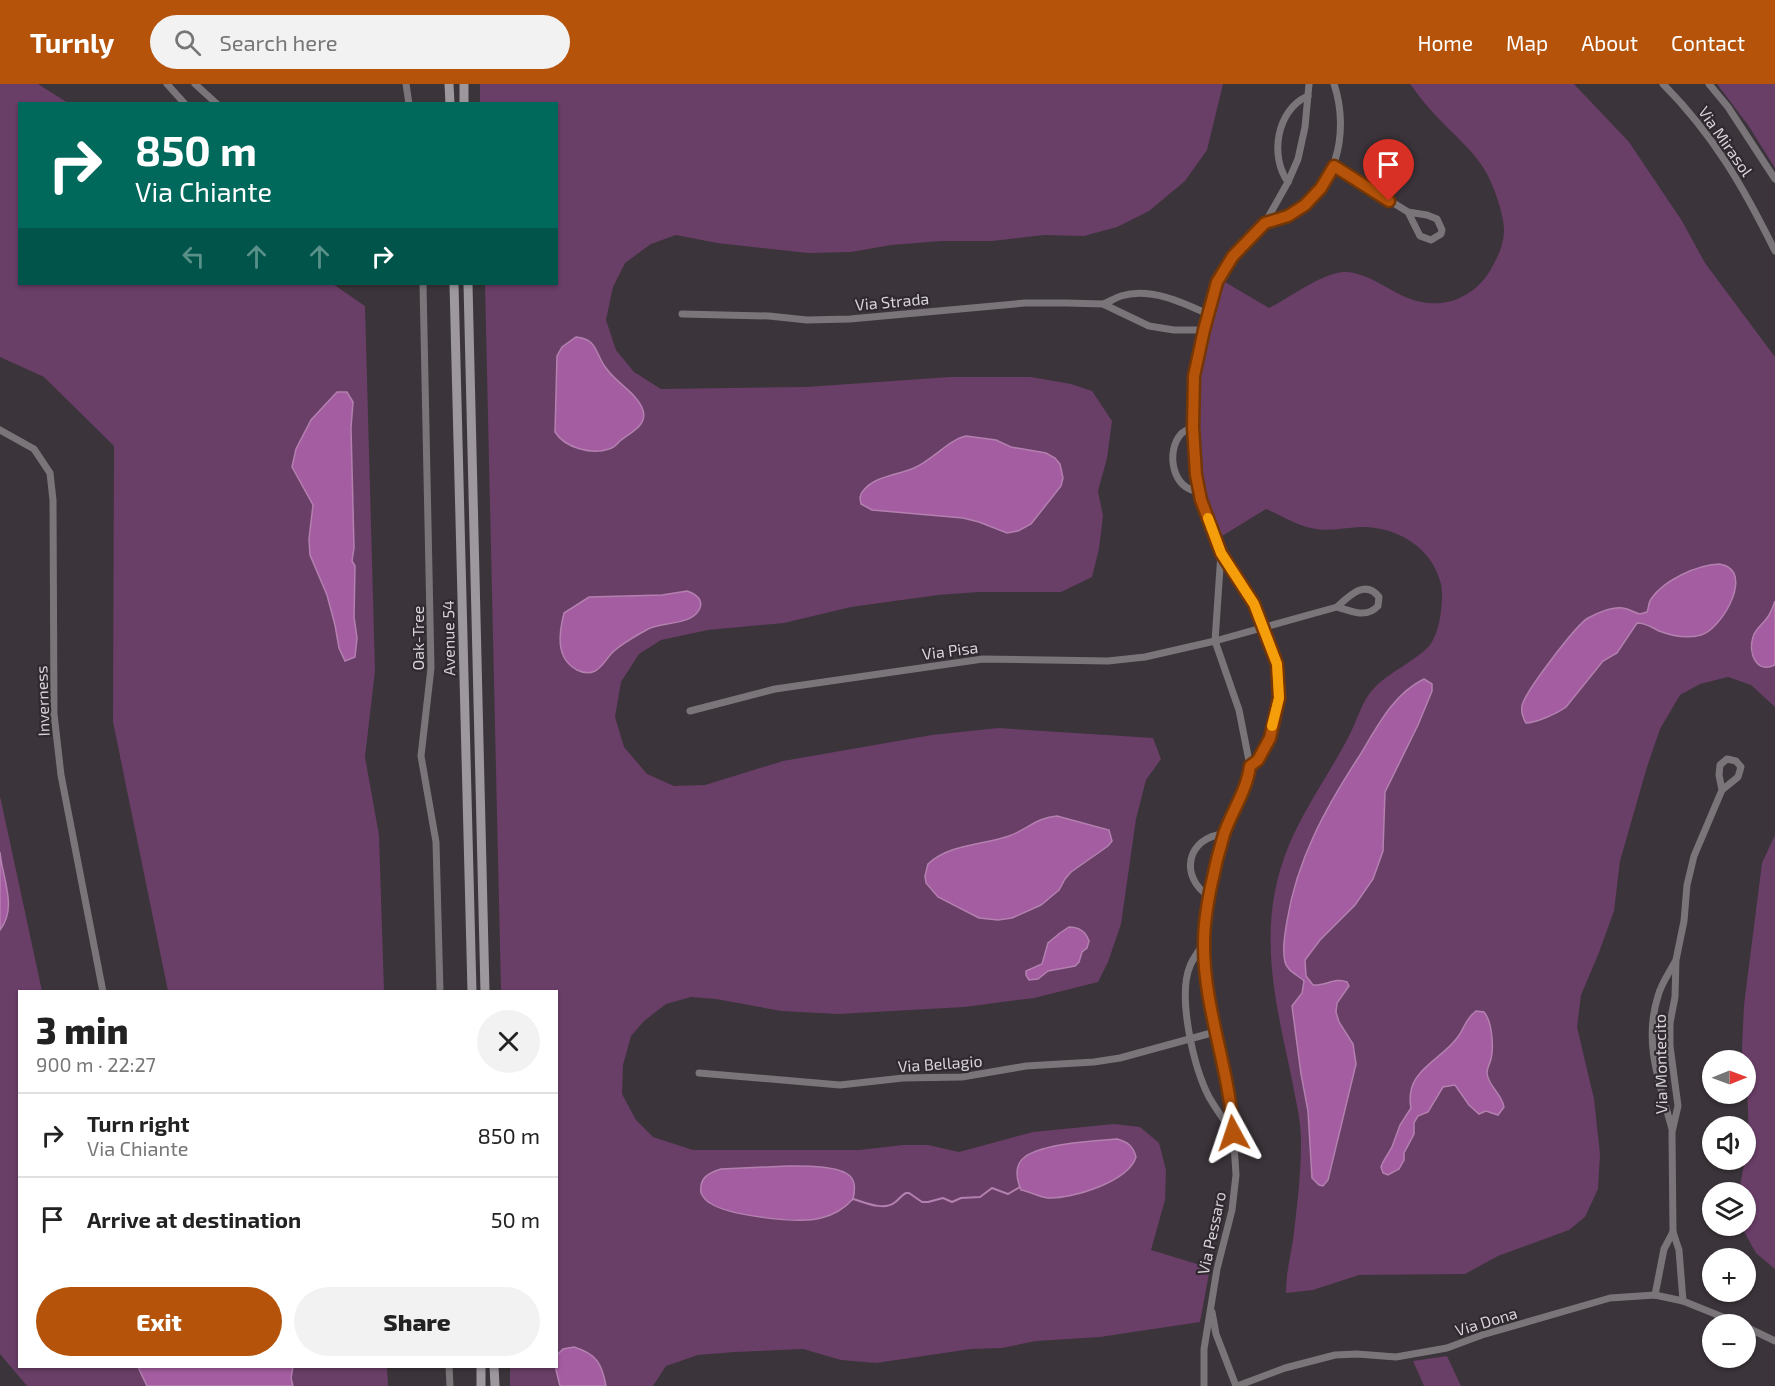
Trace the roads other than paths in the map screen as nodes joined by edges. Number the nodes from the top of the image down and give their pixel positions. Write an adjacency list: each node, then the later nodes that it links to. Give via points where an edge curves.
1 (167, 84): 11 (street)
2 (195, 84): 12 (street)
3 (406, 84): 13 (street)
4 (449, 84): 14 (street)
5 (464, 84): 15 (street)
6 (1309, 84): 10 (street, Via Pessaro)
7 (1334, 84): 16 (street, Via Pessaro, via 1340,102 1341,127)
8 (1663, 84): 21 (street, Via Mirasol, via 1723,155)
9 (1709, 84): 17 (street)
10 (1308, 96): 18 (street, Via Pessaro, via 1298,159); 18 (street, via 1299,100 1287,115 1278,136 1278,164)
11 (183, 102)
12 (215, 102)
13 (409, 102)
14 (450, 102)
15 (464, 102)
16 (1334, 166): 19 (street); 20 (street, Via Pessaro, via 1305,205 1288,216)
17 (1775, 179)
18 (1288, 182): 20 (street, Via Pessaro)
19 (1408, 212): 19 (street, via 1420,236 1431,240 1441,234 1437,219)
20 (1265, 223): 27 (street, Via Pessaro, via 1233,256 1217,282)
21 (1775, 250)
22 (423, 285): 44 (street, Oak-Tree, via 431,668 421,756 436,842)
23 (454, 285): 45 (street, Avenue 54)
24 (468, 285): 46 (street, Avenue 54)
25 (1103, 304): 26 (street, Via Strada, via 1025,303 850,319); 27 (street, Via Strada, via 1122,295 1146,294 1174,299); 28 (street, Via Strada, via 1149,326)
26 (682, 314)
27 (1208, 314): 28 (street, Via Pessaro)
28 (1204, 330): 29 (street, Via Pessaro, via 1194,376)
29 (1193, 427): 31 (street, Via Pessaro); 31 (street, via 1182,432 1173,459 1182,483 1187,489)
30 (0, 430): 43 (street, Inverness, via 34,449 50,473 54,500 54,714 61,775)
31 (1199, 491): 32 (street, Via Pessaro)
32 (1221, 553): 34 (street, Via Pessaro); 35 (street, Via Pessaro)
33 (1337, 607): 33 (street, via 1370,613 1378,606 1379,597 1363,589); 34 (street, Via Pisa)
34 (1264, 627): 35 (street, Via Pisa); 37 (street, Via Pessaro, via 1277,664 1279,698 1270,738 1258,760)
35 (1215, 641): 36 (street, Via Pisa, via 1108,661 983,658 776,689); 37 (street, Via Pessaro, via 1239,710)
36 (690, 711)
37 (1250, 766): 39 (street, Via Pessaro, via 1249,778)
38 (1722, 790): 42 (street, Via Montecito, via 1694,856)
39 (1224, 834): 40 (street, Via Pessaro); 40 (street, via 1208,837 1192,853 1195,884)
40 (1210, 897): 41 (street, Via Pessaro)
41 (1204, 942): 47 (street, Via Pessaro); 48 (street, Via Pessaro, via 1190,966 1185,989)
42 (1677, 960): 50 (street, Via Montecito, via 1670,1023 1677,1106); 50 (street, Via Montecito, via 1658,993 1651,1044)
43 (103, 990)
44 (440, 990)
45 (472, 990)
46 (485, 990)
47 (1215, 1032): 48 (street, Via Bellagio); 51 (street, Via Pessaro)
48 (1191, 1037): 49 (street, Via Bellagio, via 1120,1058 1026,1066 962,1077 840,1085); 51 (street, Via Pessaro, via 1209,1096)
49 (699, 1073)
50 (1672, 1132): 52 (street, Via Montecito)
51 (1233, 1133): 55 (street, Via Pessaro, via 1236,1175 1232,1210)
52 (1673, 1232): 53 (street, Via Montecito, via 1664,1249); 54 (street, Via Montecito, via 1679,1250)
53 (1655, 1295): 54 (street, Via Dona); 66 (street, Via Dona, via 1611,1298 1413,1355 1335,1355)
54 (1683, 1301): 56 (street, Via Dona)
55 (1211, 1304): 65 (street, Via Pessaro, via 1204,1349); 66 (street, Via Pessaro, via 1216,1334)
56 (1715, 1314)
57 (1756, 1332): 58 (street)
58 (1775, 1341)
59 (449, 1368): 62 (street)
60 (481, 1368): 63 (street)
61 (494, 1368): 64 (street)
62 (450, 1386)
63 (481, 1386)
64 (495, 1386)
65 (1204, 1386)
66 (1236, 1386)

